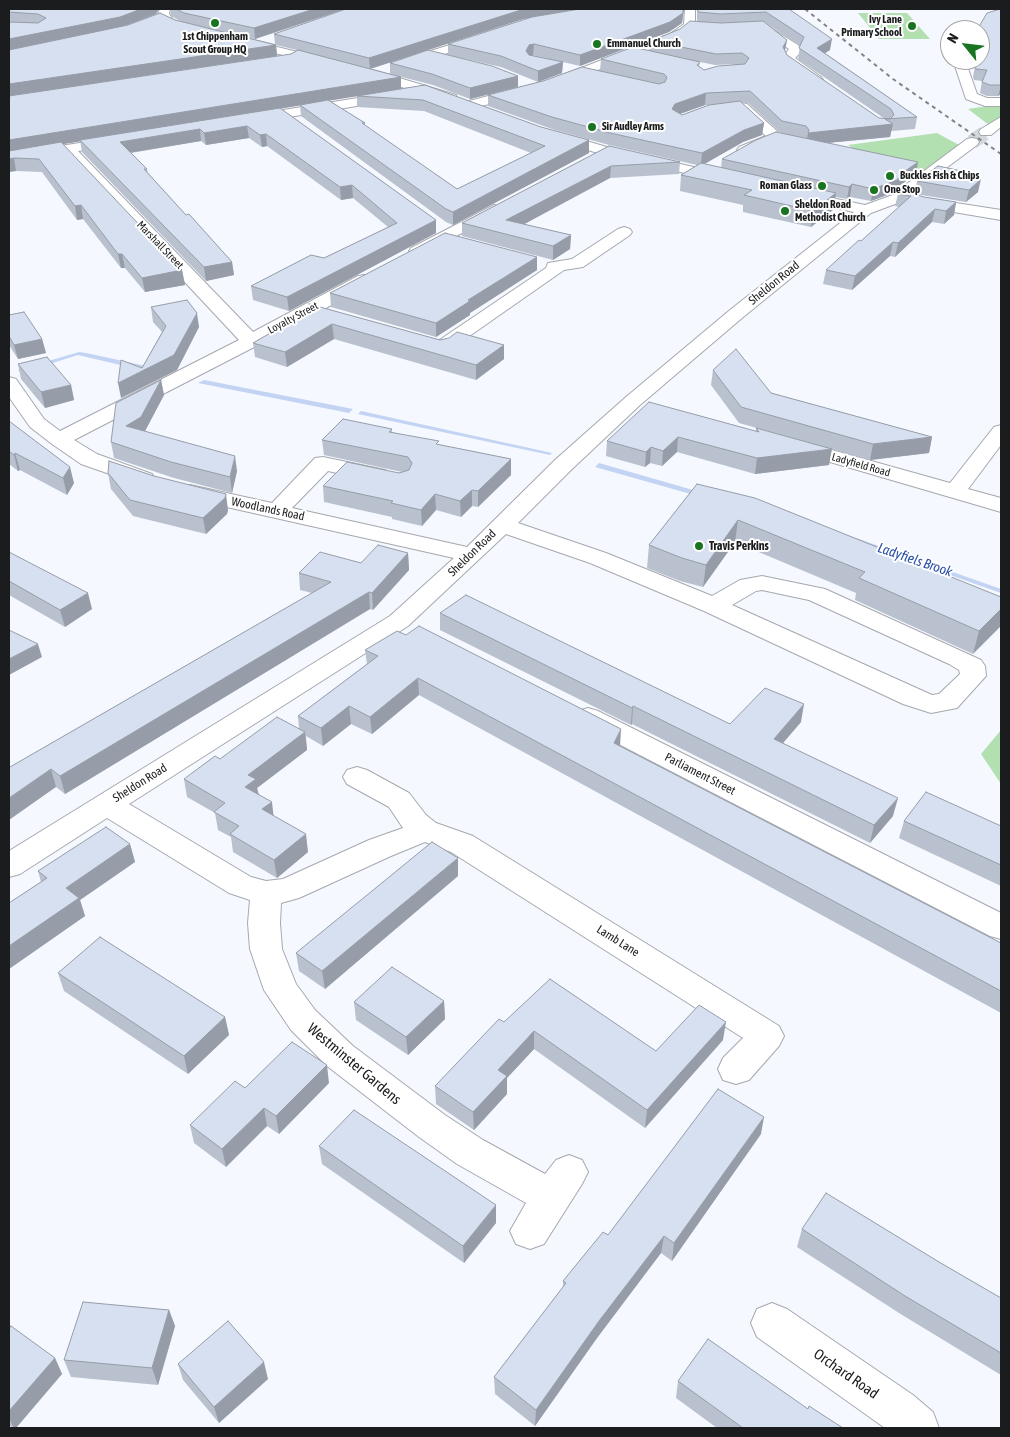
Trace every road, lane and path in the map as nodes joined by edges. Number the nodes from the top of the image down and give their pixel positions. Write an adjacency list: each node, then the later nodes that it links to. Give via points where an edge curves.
1 (690, 9): 4 (street, via 691,22)
2 (751, 18): 5 (street)
3 (159, 19): 8 (street)
4 (687, 27): 6 (street); 13 (street)
5 (764, 27): 7 (street); 17 (street, via 795,49)
6 (702, 28)
7 (738, 28)
8 (205, 33)
9 (492, 35): 14 (street)
10 (230, 39): 12 (street)
11 (273, 39): 12 (street)
12 (256, 45): 15 (street)
13 (633, 53): 16 (street); 23 (street)
14 (428, 56): 19 (street); 24 (street)
15 (306, 57): 18 (street); 24 (street)
16 (651, 57)
17 (790, 60): 20 (street); 28 (street)
18 (274, 62)
19 (456, 62)
20 (776, 62)
21 (558, 67): 23 (street)
22 (963, 70): 31 (street, via 972,96 985,102)
23 (583, 72): 25 (street); 27 (street)
24 (372, 74): 29 (street)
25 (602, 77)
26 (521, 81): 27 (street)
27 (538, 88): 32 (street)
28 (830, 89)
29 (428, 90): 32 (street); 35 (street)
30 (730, 96): 33 (street)
31 (1001, 102)
32 (470, 105): 36 (street)
33 (742, 107): 34 (street); 43 (street)
34 (719, 109)
35 (286, 114): 38 (street); 39 (street)
36 (497, 115)
37 (1001, 121): 41 (street)
38 (239, 122)
39 (302, 126)
40 (542, 132): 47 (street)
41 (986, 132)
42 (135, 138): 46 (street)
43 (773, 138): 44 (street); 48 (street)
44 (789, 141)
45 (972, 142): 55 (street, via 905,191)
46 (68, 149): 49 (street); 67 (street, Marshall Street)
47 (606, 151): 50 (street); 52 (street)
48 (732, 156)
49 (9, 158)
50 (589, 160)
51 (719, 164): 52 (street)
52 (704, 173): 53 (street)
53 (742, 182)
54 (780, 192): 57 (street)
55 (901, 198): 57 (street, Sheldon Road); 58 (street)
56 (512, 200): 60 (street)
57 (866, 210): 76 (street, Sheldon Road, via 736,314 643,403)
58 (1001, 215)
59 (624, 232): 62 (street, via 576,263)
60 (400, 260)
61 (535, 262): 62 (street)
62 (555, 267): 66 (street, via 441,348)
63 (377, 273): 64 (street, Loyalty Street)
64 (310, 309): 65 (street); 67 (street, Loyalty Street)
65 (338, 317)
66 (413, 339)
67 (251, 341): 70 (street, Loyalty Street)
68 (9, 383): 70 (street, Woodlands Road, via 37,423)
69 (1001, 431): 73 (street)
70 (59, 440): 75 (street, Woodlands Road, via 89,458 169,487)
71 (775, 441): 73 (street, Ladyfield Road)
72 (400, 480): 75 (street, via 323,464)
73 (955, 491): 74 (street, Ladyfield Road)
74 (1001, 505)
75 (277, 511): 77 (street, Woodlands Road)
76 (502, 525): 77 (street, Sheldon Road); 78 (street, via 598,558)
77 (472, 554): 79 (street, Sheldon Road)
78 (713, 606): 78 (street, via 931,704 947,702 973,676 972,666 958,658 816,594 762,582 749,585)
79 (399, 622): 80 (street); 83 (street, Sheldon Road)
80 (426, 635)
81 (567, 707): 87 (street, Parliament Street)
82 (358, 777): 84 (street, Lamb Lane, via 400,800)
83 (106, 804): 85 (street, Sheldon Road); 86 (street, via 240,884)
84 (425, 831): 86 (street, via 288,890); 88 (street, Lamb Lane, via 471,848 767,1036)
85 (9, 866)
86 (266, 893): 89 (street, Westminster Gardens, via 266,949 281,990 303,1020 340,1056 470,1152 560,1185)
87 (1001, 927)
88 (736, 1069)
89 (530, 1231)
90 (772, 1324): 91 (street, Orchard Road, via 898,1410)
91 (917, 1428)

